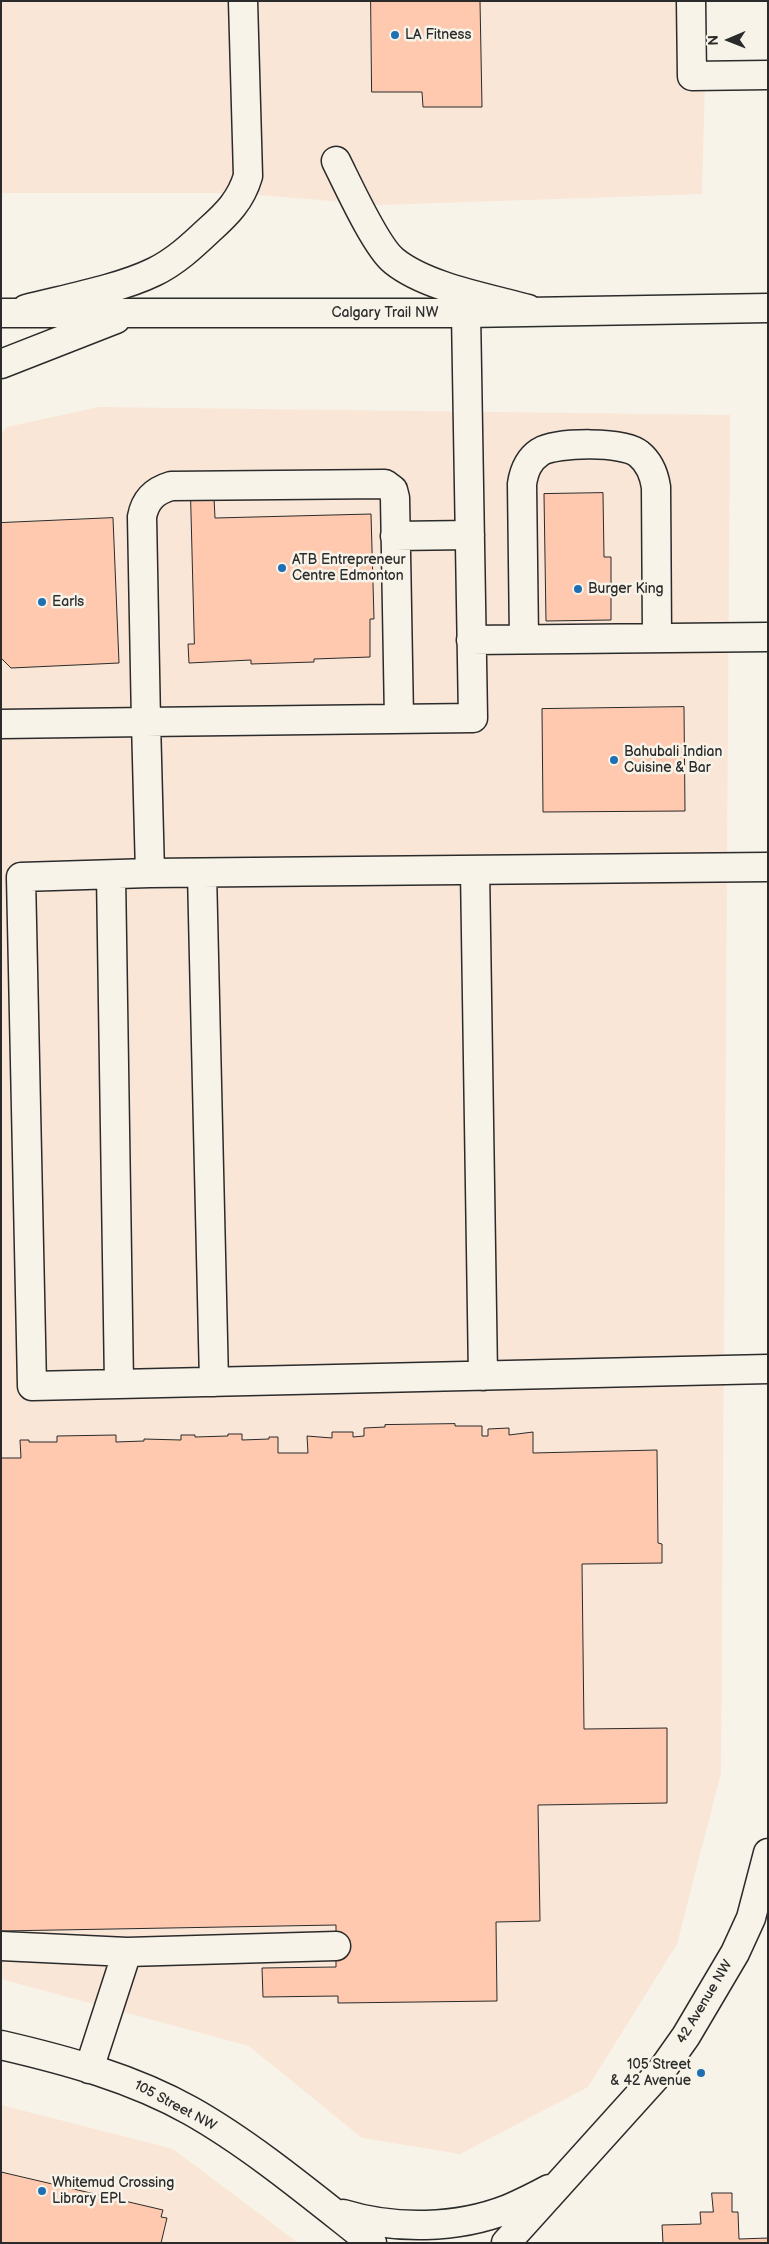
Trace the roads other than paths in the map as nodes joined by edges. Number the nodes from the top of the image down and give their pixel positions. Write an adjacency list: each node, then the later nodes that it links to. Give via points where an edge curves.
1 (243, 1): 7 (main road, via 248,176 236,203 183,253 155,272)
2 (691, 1): 3 (main road, via 692,76)
3 (768, 75)
4 (336, 162): 6 (main road, via 380,243 394,261 424,278)
5 (768, 308): 6 (main road, Calgary Trail NW)
6 (536, 311): 8 (main road, Calgary Trail NW)
7 (6, 313): 9 (main road, Calgary Trail NW)
8 (466, 313): 9 (main road, Calgary Trail NW); 12 (main road)
9 (128, 314): 10 (main road)
10 (1, 364)
11 (395, 523): 12 (main road); 17 (main road); 18 (main road, via 393,490 385,484 171,486 151,496 144,505 142,517)
12 (470, 535): 16 (main road)
13 (656, 637): 14 (main road); 15 (main road); 15 (main road, via 656,487 653,472 638,452 614,446 552,447 528,462 522,484)
14 (768, 637)
15 (524, 639): 16 (main road)
16 (471, 640): 17 (main road, via 473,718)
17 (399, 719): 18 (main road)
18 (146, 722): 19 (main road); 22 (main road)
19 (1, 724)
20 (768, 867): 21 (main road)
21 (475, 870): 23 (main road); 26 (main road)
22 (150, 873): 23 (main road); 24 (main road)
23 (202, 873): 27 (main road)
24 (111, 875): 28 (main road); 28 (main road, via 21,877 21,887 32,1386)
25 (768, 1369): 26 (main road)
26 (483, 1376): 27 (main road)
27 (214, 1382): 28 (main road)
28 (119, 1384)
29 (768, 1853): 35 (main road, 42 Avenue NW, via 751,1918 691,2028 662,2070)
30 (1, 1946): 32 (main road)
31 (336, 1946): 32 (main road)
32 (127, 1952): 34 (main road)
33 (1, 2045): 34 (main road, 105 Street NW)
34 (89, 2069): 36 (main road, 105 Street NW, via 135,2084 191,2111 242,2144)
35 (562, 2182): 36 (main road, 105 Street NW, via 509,2209 448,2223 377,2223); 38 (main road, 42 Avenue NW)
36 (329, 2210): 37 (main road, 105 Street NW)
37 (372, 2243)
38 (506, 2243)

